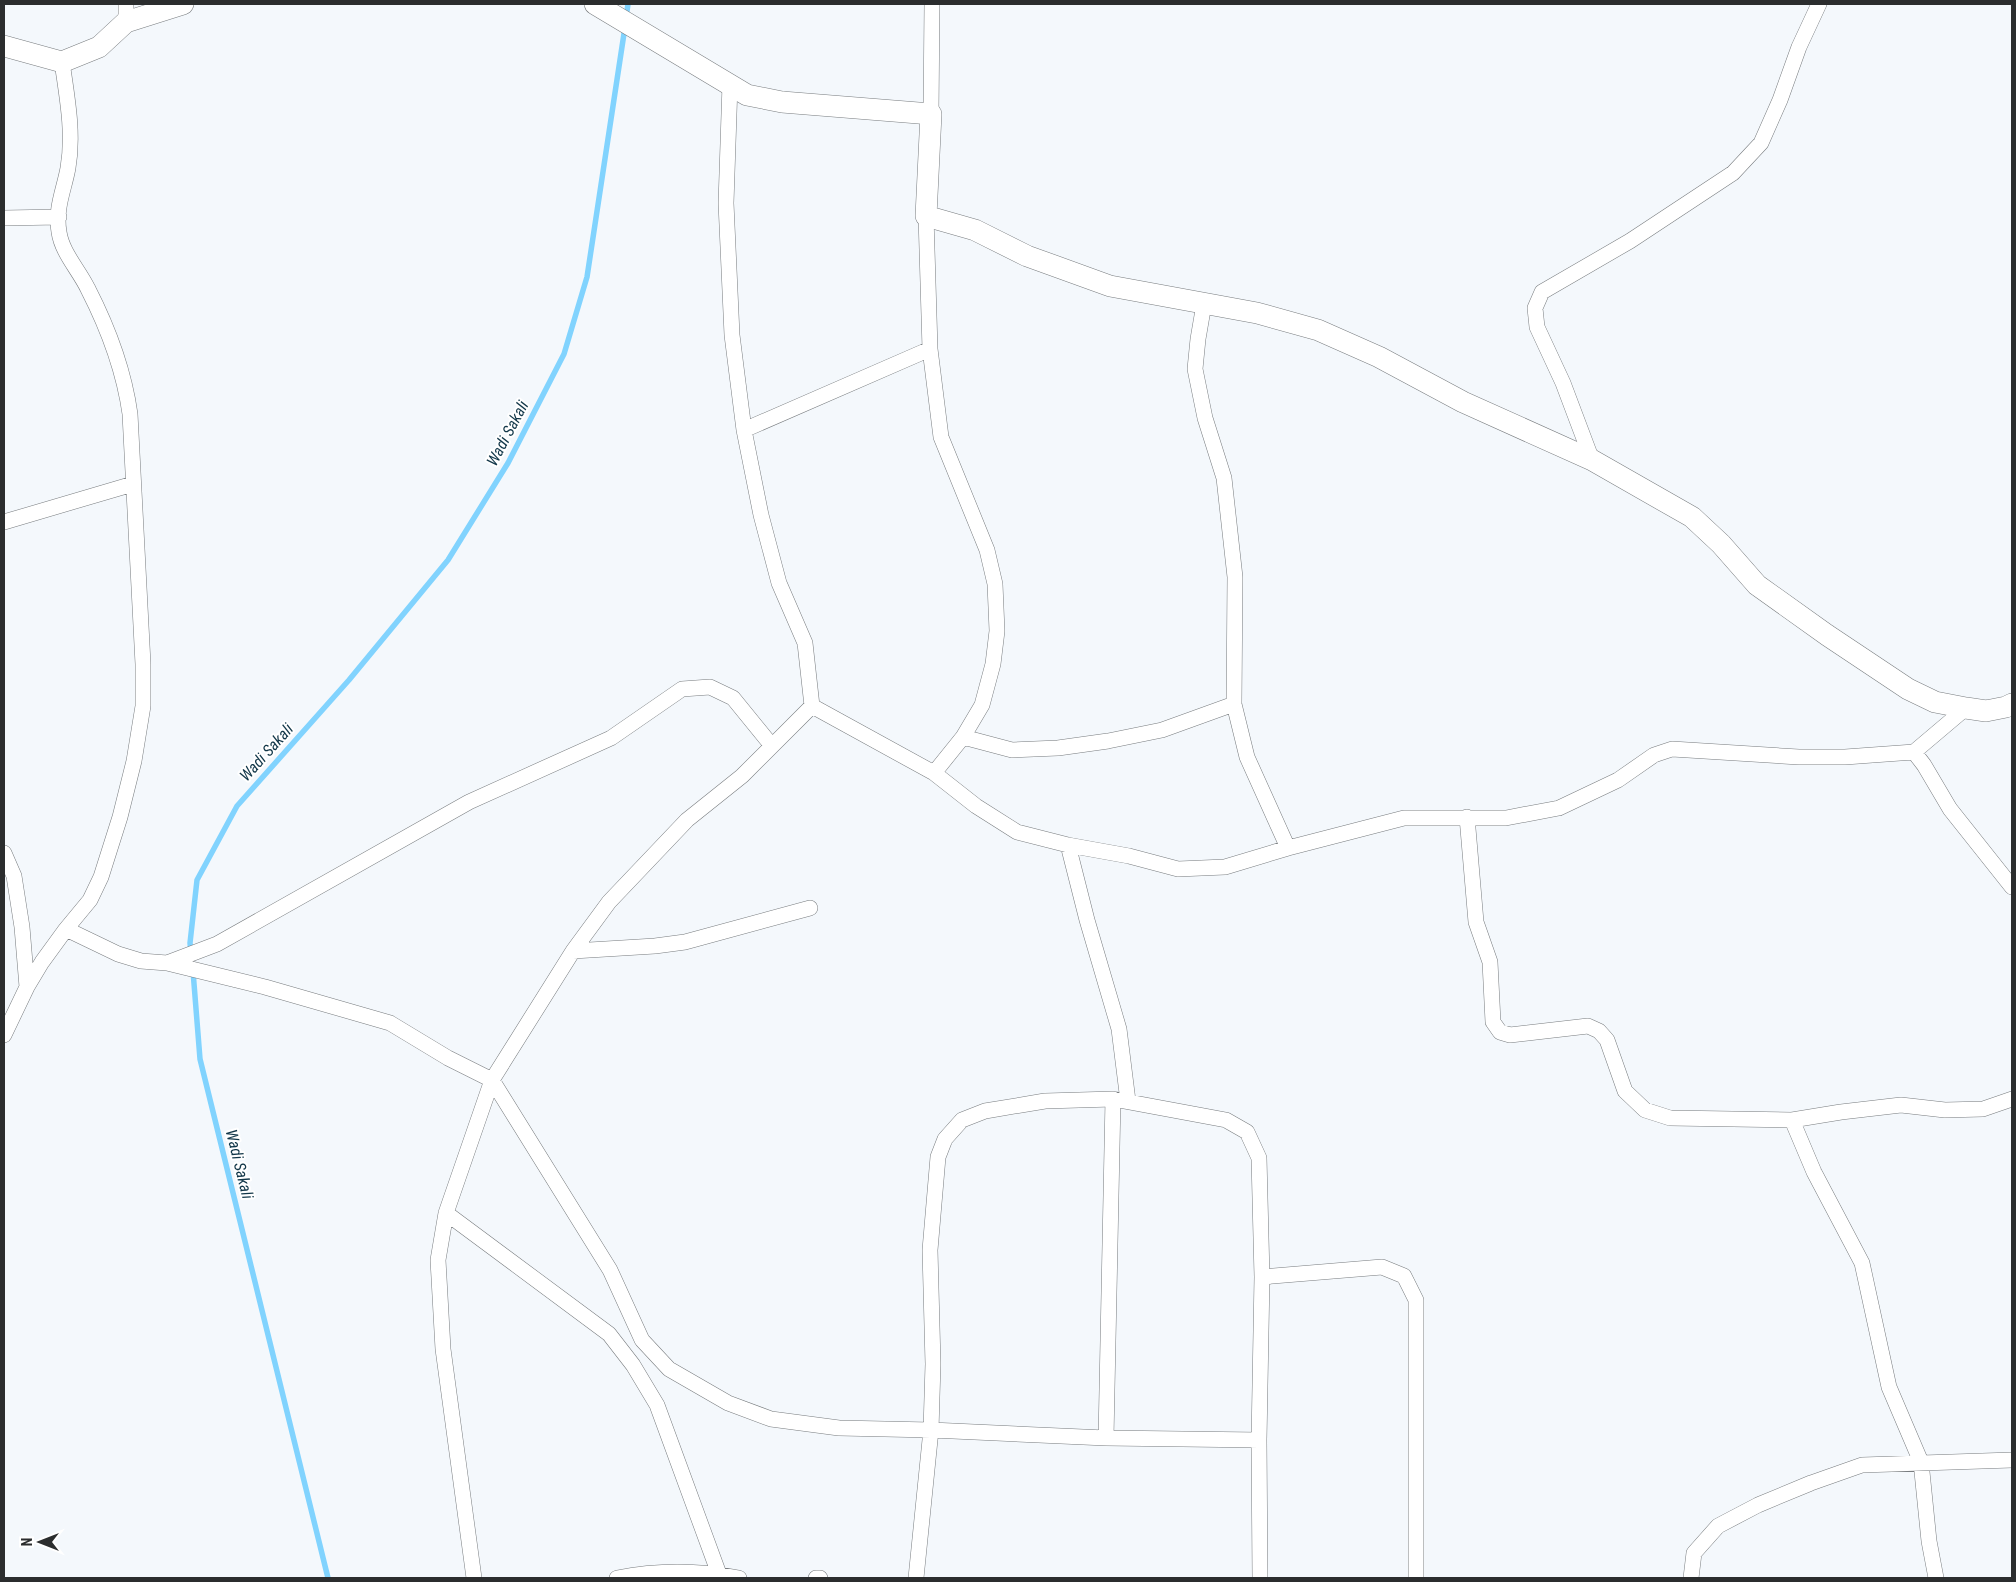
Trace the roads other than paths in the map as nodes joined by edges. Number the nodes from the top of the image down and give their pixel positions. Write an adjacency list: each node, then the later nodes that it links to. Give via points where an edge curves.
1 (183, 4): 5 (street)
2 (595, 4): 8 (street)
3 (932, 4): 9 (street)
4 (1819, 4): 16 (street, via 1761,144 1733,173 1630,241 1542,292 1535,308 1537,327 1563,383)
5 (126, 13): 7 (street, via 99,47)
6 (4, 46): 7 (street)
7 (62, 62): 11 (street, via 70,127 68,168 59,202)
8 (730, 84): 9 (street, via 747,95 782,102); 15 (street, via 726,212 732,335)
9 (931, 114): 10 (street)
10 (926, 216): 13 (street, via 975,230 1027,256 1110,286); 14 (street)
11 (59, 217): 12 (street); 17 (street, via 61,242 88,288 112,342 127,392)
12 (4, 218)
13 (1204, 304): 16 (street, via 1257,313 1318,330 1379,357 1463,402); 19 (street, via 1196,369 1205,418 1224,478 1235,577)
14 (930, 349): 15 (street); 23 (street, via 941,437 987,550 995,584 997,631 993,664 982,706)
15 (744, 430): 21 (street, via 779,583 805,643)
16 (1592, 460): 22 (street, via 1692,518 1721,544 1757,585 1827,635 1935,702)
17 (133, 484): 18 (street); 33 (street, via 143,664 142,715 120,817 101,877 90,900)
18 (4, 522)
19 (1234, 704): 23 (street, via 1162,730 1058,748 1012,750); 29 (street, via 1248,757)
20 (2012, 704): 22 (street, via 1986,711)
21 (812, 706): 24 (street); 26 (street)
22 (1966, 708): 25 (street)
23 (962, 737): 26 (street)
24 (772, 746): 34 (street, via 742,776 687,820 610,902); 35 (street, via 733,698 710,687 682,689 611,738 468,802 217,944)
25 (1914, 752): 27 (street, via 1800,757 1672,749 1654,754 1618,780 1559,808 1506,818); 31 (street, via 1950,808)
26 (934, 772): 28 (street, via 976,806 1017,832)
27 (1467, 817): 29 (street, via 1404,818); 42 (street, via 1476,922 1490,962 1493,1022 1500,1032 1510,1035 1588,1026 1599,1031 1607,1040 1624,1091 1645,1110 1670,1118)
28 (1068, 845): 29 (street, via 1178,869 1225,867); 41 (street, via 1118,1029)
29 (1288, 848)
30 (4, 853): 36 (street, via 14,876)
31 (2012, 887)
32 (810, 908): 34 (street, via 685,942)
33 (66, 929): 35 (street, via 118,954 141,961); 36 (street)
34 (573, 951): 38 (street)
35 (167, 963): 38 (street, via 390,1023)
36 (27, 987): 37 (street)
37 (4, 1035)
38 (492, 1080): 43 (street); 45 (street, via 610,1270)
39 (1113, 1099): 41 (street); 47 (street, via 1045,1101 985,1111 962,1120 944,1139 938,1157 930,1250); 48 (street)
40 (2012, 1099): 42 (street, via 1983,1109 1945,1110 1901,1105)
41 (1128, 1100): 44 (street, via 1226,1120 1246,1132 1259,1158)
42 (1792, 1120): 51 (street, via 1814,1172 1862,1263 1889,1387)
43 (446, 1213): 46 (street, via 608,1334); 53 (street, via 438,1260 443,1349)
44 (1262, 1277): 49 (street); 58 (street, via 1382,1267 1404,1276 1416,1300)
45 (642, 1340): 46 (street); 47 (street, via 669,1369 728,1403 771,1419 839,1428)
46 (633, 1365): 52 (street, via 657,1405)
47 (931, 1430): 48 (street); 56 (street)
48 (1106, 1438): 49 (street)
49 (1259, 1440): 57 (street)
50 (2012, 1460): 51 (street)
51 (1920, 1462): 59 (street, via 1862,1465 1758,1505 1718,1526 1694,1553); 60 (street)
52 (719, 1574): 54 (street, via 646,1572); 55 (street)
53 (474, 1578)
54 (617, 1578)
55 (739, 1578)
56 (916, 1578)
57 (1260, 1578)
58 (1416, 1578)
59 (1691, 1578)
60 (1936, 1578)

